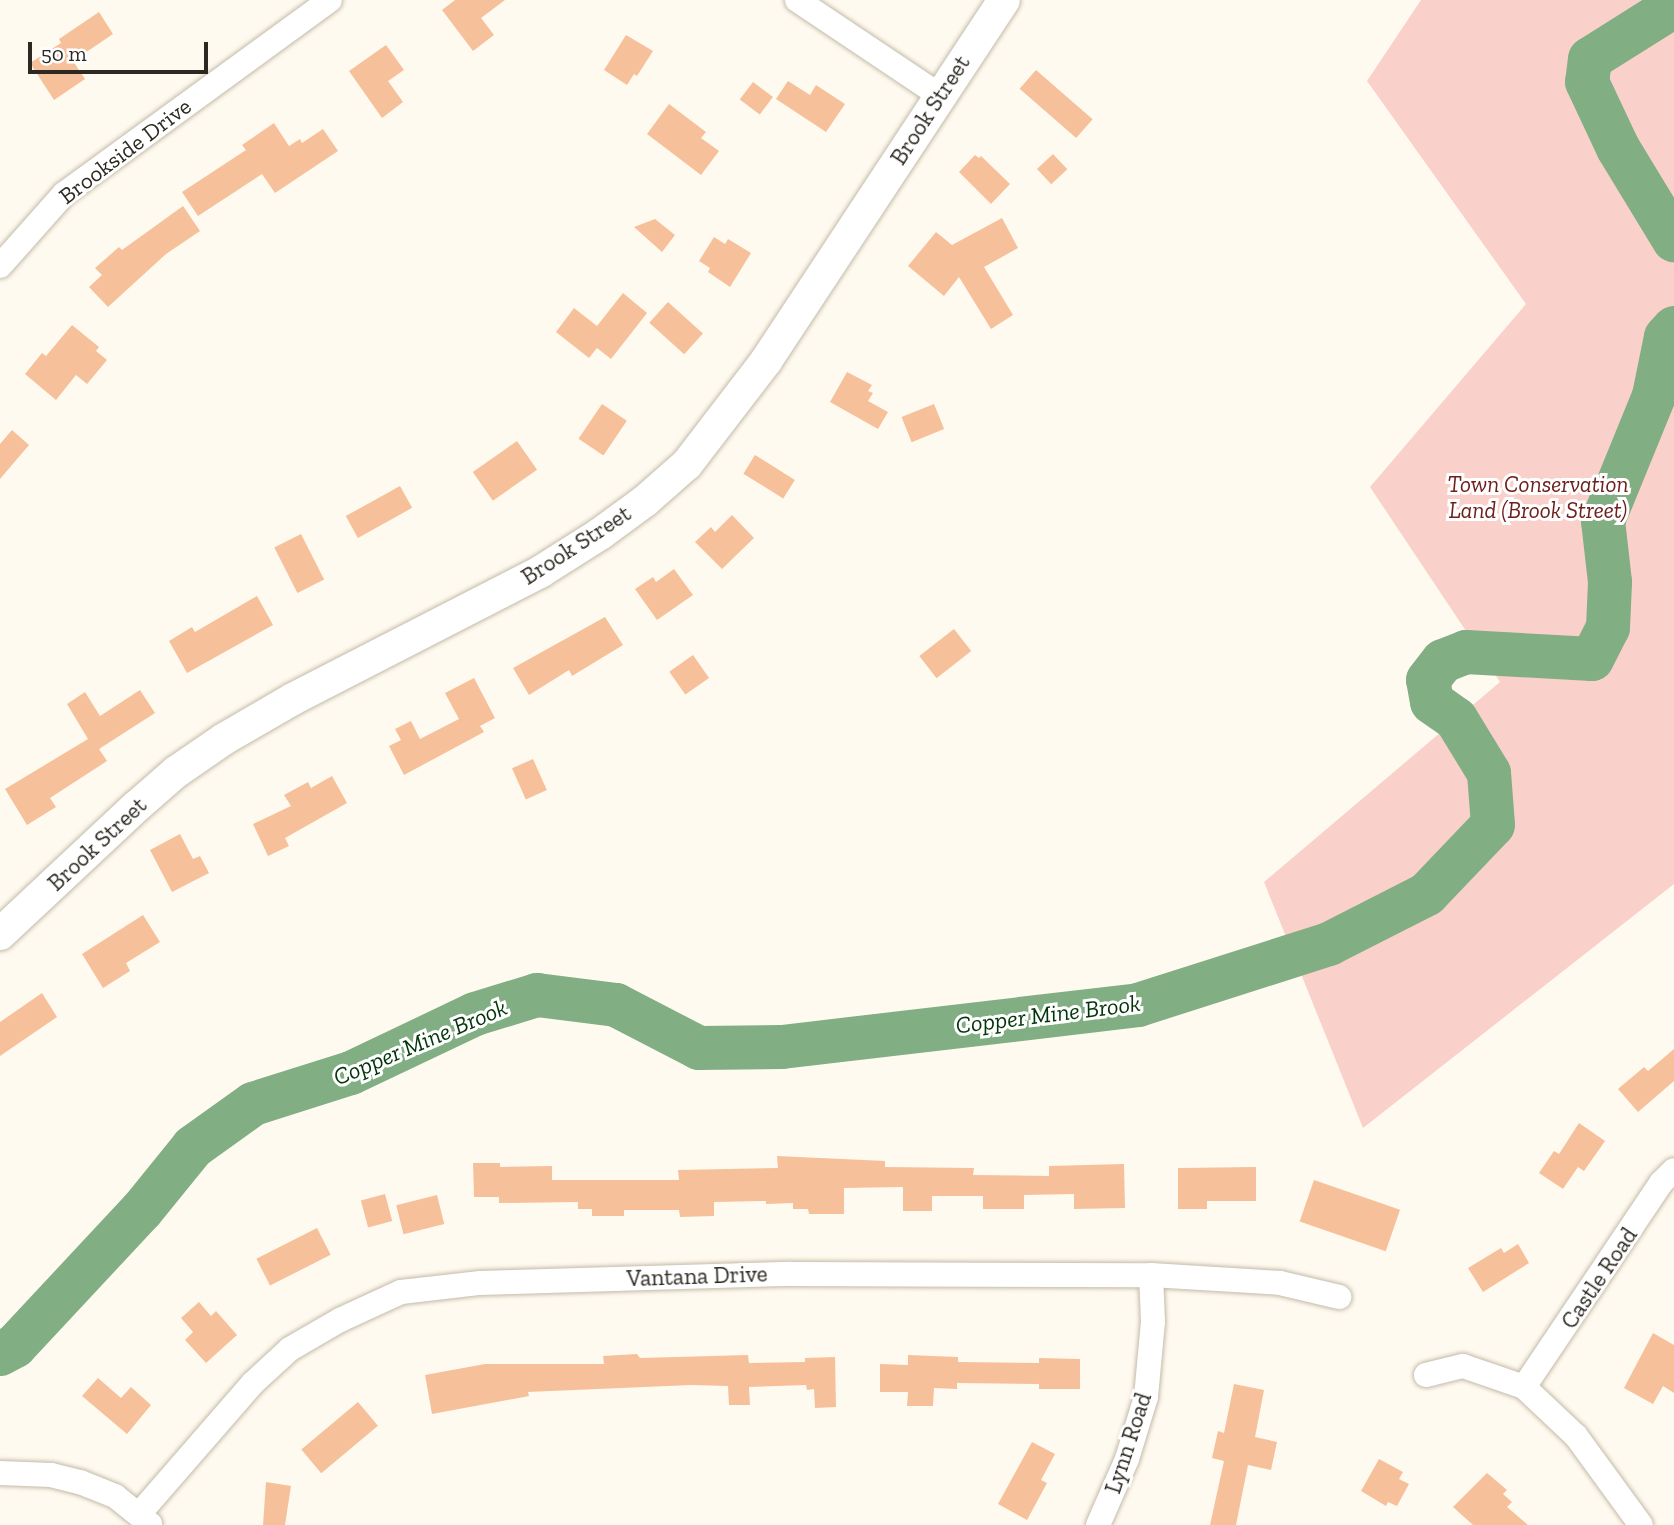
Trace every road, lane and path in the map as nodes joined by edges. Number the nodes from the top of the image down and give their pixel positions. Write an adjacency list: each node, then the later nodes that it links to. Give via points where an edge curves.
1 (330, 0): 5 (street, Brookside Drive, via 64,194)
2 (797, 0): 4 (street)
3 (1004, 0): 4 (street, Brook Street)
4 (939, 95): 6 (street, Brook Street, via 766,361 676,473 600,534 540,572 224,739 176,772)
5 (0, 266)
6 (0, 934)
7 (1674, 1170): 11 (street, Castle Road)
8 (1151, 1275): 9 (street, Vantana Drive, via 1280,1283); 13 (street, Vantana Drive, via 791,1274 481,1283 401,1292 290,1349 253,1384); 14 (street, Lynn Road, via 1153,1322 1146,1397 1127,1459)
9 (1339, 1297)
10 (1426, 1376): 11 (street, via 1463,1366)
11 (1524, 1387): 15 (street, via 1576,1436)
12 (0, 1473): 13 (street, via 51,1475 80,1482 115,1496)
13 (146, 1519)
14 (1098, 1525)
15 (1641, 1525)

